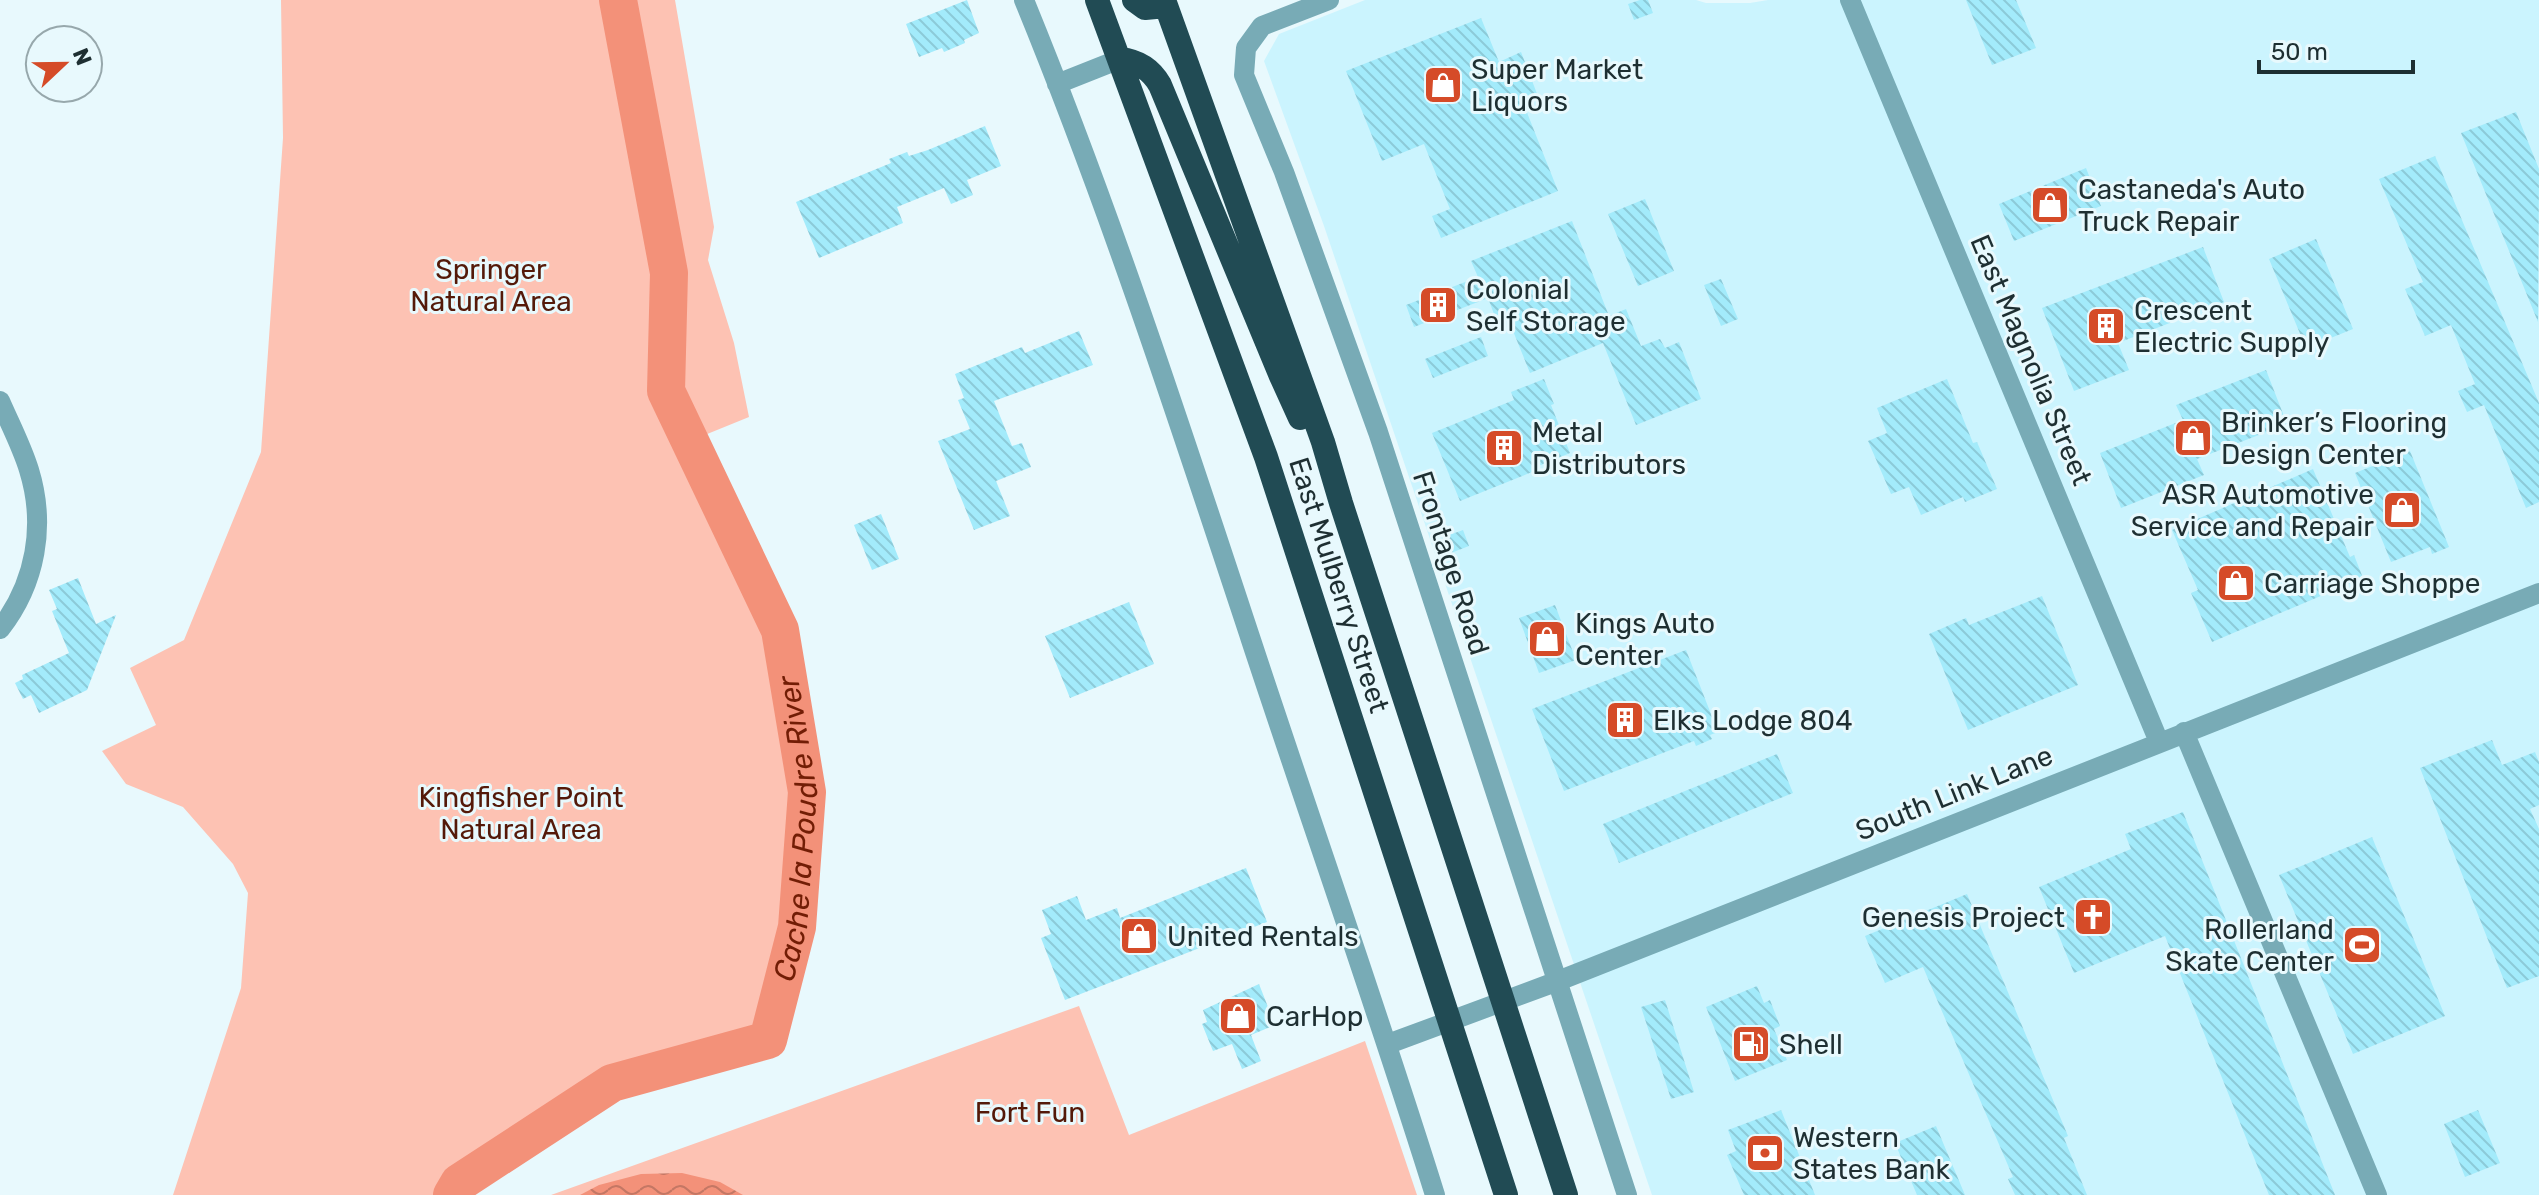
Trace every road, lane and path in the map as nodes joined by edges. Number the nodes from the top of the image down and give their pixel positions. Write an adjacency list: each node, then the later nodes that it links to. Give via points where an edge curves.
1 (1024, 0): 8 (street)
2 (1097, 0): 7 (highway, East Mulberry Street)
3 (1134, 0): 6 (highway, via 1145,8)
4 (1329, 0): 15 (street, Frontage Road, via 1262,26 1246,48 1244,75 1378,432)
5 (1850, 0): 14 (street, East Magnolia Street)
6 (1171, 2): 10 (highway, East Mulberry Street)
7 (1120, 59): 8 (street); 10 (highway, via 1146,68 1160,85 1280,374); 17 (highway, East Mulberry Street, via 1266,457)
8 (1057, 84): 18 (street, via 1200,479)
9 (0, 401): 12 (street, via 28,468 38,525 31,569)
10 (1341, 503): 16 (highway, East Mulberry Street)
11 (2539, 593): 13 (street, South Link Lane)
12 (0, 629)
13 (2184, 732): 14 (street, South Link Lane); 23 (street)
14 (2159, 742): 15 (street, South Link Lane)
15 (1558, 981): 16 (street, South Link Lane); 22 (street, Frontage Road)
16 (1504, 1002): 17 (street, South Link Lane); 21 (highway, East Mulberry Street)
17 (1450, 1021): 18 (street, South Link Lane); 20 (highway, East Mulberry Street)
18 (1388, 1044): 19 (street)
19 (1435, 1195)
20 (1506, 1195)
21 (1566, 1195)
22 (1627, 1195)
23 (2377, 1195)

